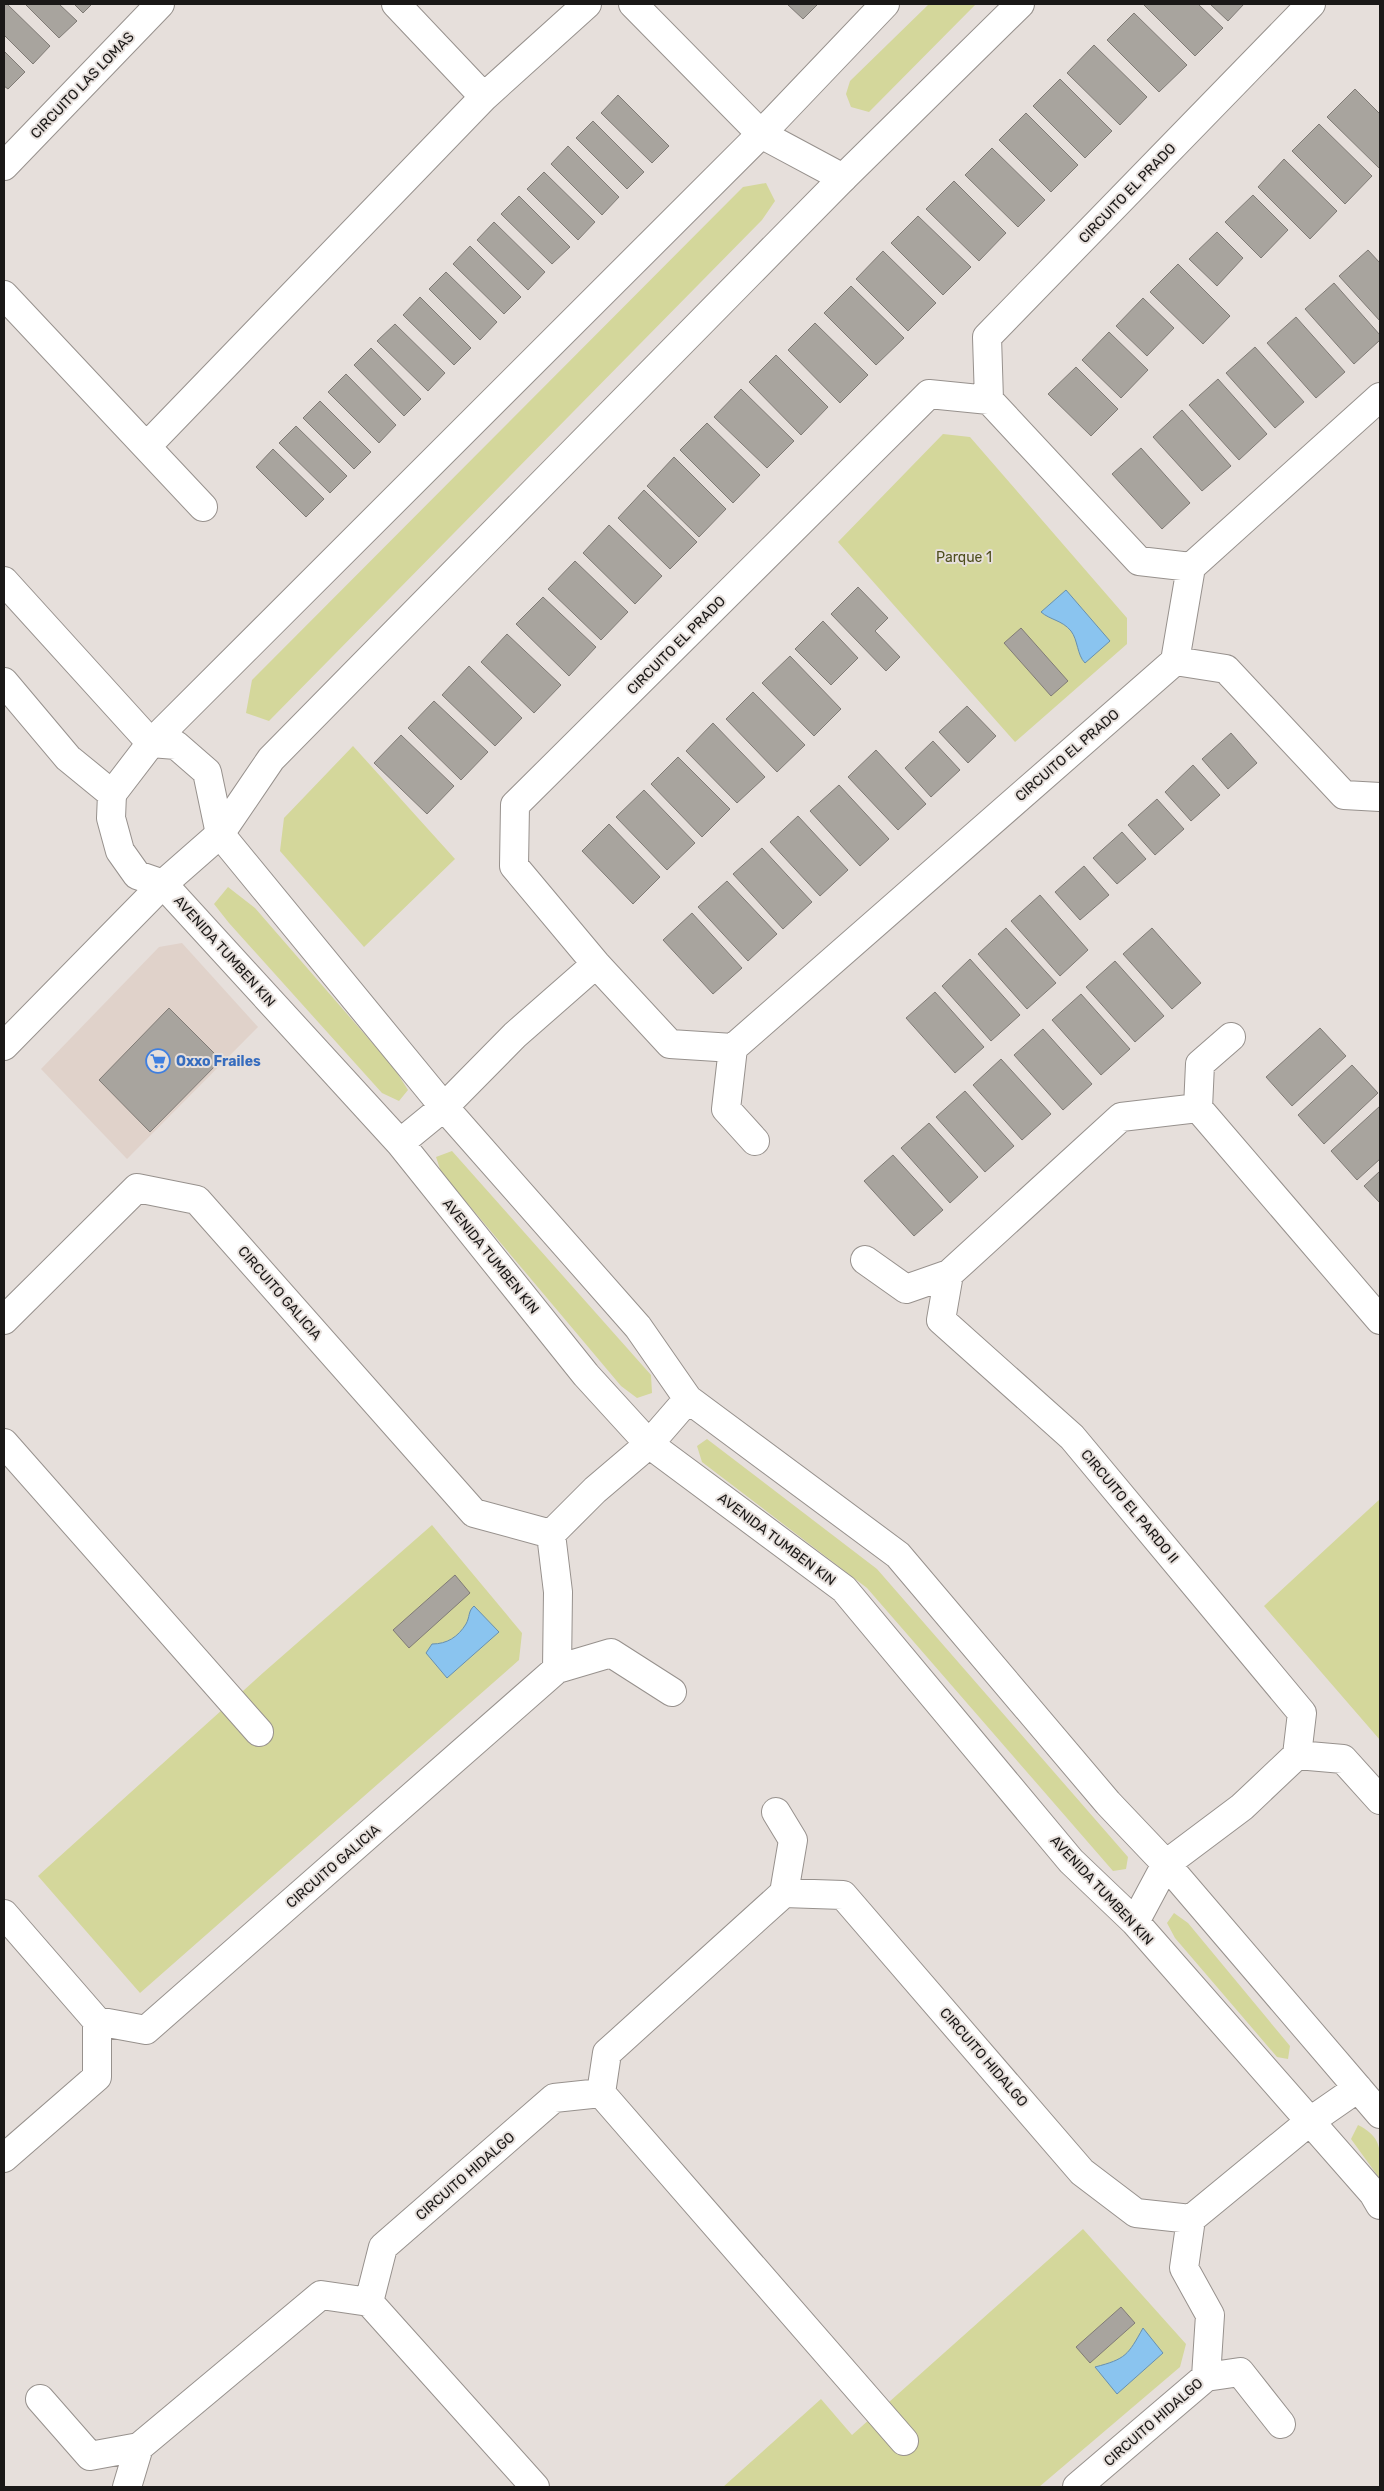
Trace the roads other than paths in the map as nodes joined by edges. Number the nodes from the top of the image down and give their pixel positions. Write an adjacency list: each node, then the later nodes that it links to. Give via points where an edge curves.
1 (160, 4): 10 (street, CIRCUITO LAS LOMAS)
2 (396, 4): 8 (street)
3 (587, 4): 8 (street)
4 (633, 4): 9 (street)
5 (885, 4): 9 (street)
6 (1020, 4): 11 (street)
7 (1311, 4): 14 (street, CIRCUITO EL PRADO, via 987,337)
8 (484, 98): 15 (street)
9 (761, 134): 11 (street); 21 (street)
10 (4, 166)
11 (842, 178): 24 (street, via 271,759)
12 (4, 295): 15 (street)
13 (1380, 397): 17 (street)
14 (989, 400): 17 (street, via 1139,561); 26 (street, CIRCUITO EL PRADO, via 929,394 515,805 514,866)
15 (148, 446): 16 (street)
16 (204, 507)
17 (1191, 567): 19 (street)
18 (4, 581): 21 (street)
19 (1175, 661): 23 (street, via 1226,669 1344,795); 29 (street, CIRCUITO EL PRADO)
20 (4, 682): 22 (street, via 68,758)
21 (152, 742): 22 (street); 24 (street, via 176,745 208,772)
22 (112, 794): 25 (street, via 111,818 120,851 137,875)
23 (1380, 797)
24 (220, 834): 25 (street); 30 (street)
25 (164, 884): 28 (street); 33 (street, AVENIDA TUMBEN KIN)
26 (596, 964): 29 (street, CIRCUITO EL PRADO, via 670,1044); 30 (street, via 514,1035)
27 (1231, 1037): 31 (street, via 1200,1064)
28 (4, 1046)
29 (733, 1048): 32 (street, via 726,1109)
30 (444, 1107): 33 (street); 38 (street, via 638,1327)
31 (1198, 1108): 35 (street, via 1121,1117); 37 (street)
32 (755, 1140)
33 (400, 1142): 40 (street, AVENIDA TUMBEN KIN, via 586,1375)
34 (865, 1260): 35 (street, via 906,1289)
35 (949, 1274): 45 (street, CIRCUITO EL PARDO II, via 941,1320 1072,1437 1302,1713)
36 (4, 1320): 41 (street, CIRCUITO GALICIA, via 137,1188 197,1200 474,1513)
37 (1380, 1320)
38 (688, 1399): 40 (street); 48 (street, via 898,1555 1108,1804)
39 (4, 1443): 44 (street)
40 (648, 1444): 41 (street); 51 (street, AVENIDA TUMBEN KIN, via 844,1588 1071,1860)
41 (551, 1534): 42 (street, via 558,1592)
42 (556, 1668): 43 (street, CIRCUITO GALICIA, via 611,1653); 52 (street, CIRCUITO GALICIA, via 146,2030)
43 (672, 1692)
44 (259, 1732)
45 (1297, 1755): 46 (street, via 1343,1759); 48 (street, via 1242,1807)
46 (1380, 1800)
47 (776, 1812): 49 (street, via 793,1840)
48 (1166, 1864): 51 (street); 53 (street)
49 (784, 1893): 54 (street, via 607,2054); 59 (street, CIRCUITO HIDALGO, via 843,1895 1082,2172 1136,2213)
50 (4, 1914): 52 (street)
51 (1135, 1922): 56 (street, AVENIDA TUMBEN KIN)
52 (97, 2021): 57 (street, via 97,2077)
53 (1358, 2088): 55 (street); 56 (street)
54 (601, 2093): 60 (street, CIRCUITO HIDALGO, via 554,2098 383,2247); 64 (street)
55 (1380, 2114)
56 (1309, 2122): 58 (street, AVENIDA TUMBEN KIN); 59 (street)
57 (4, 2158)
58 (1380, 2205)
59 (1191, 2219): 61 (street, CIRCUITO HIDALGO, via 1184,2268 1210,2315)
60 (369, 2302): 65 (street, via 321,2295); 67 (street)
61 (1206, 2377): 63 (street, CIRCUITO HIDALGO, via 1240,2372); 68 (street, CIRCUITO HIDALGO)
62 (40, 2399): 65 (street, via 90,2456)
63 (1281, 2424)
64 (904, 2440)
65 (139, 2448): 66 (street)
66 (127, 2487)
67 (535, 2487)
68 (1077, 2487)

